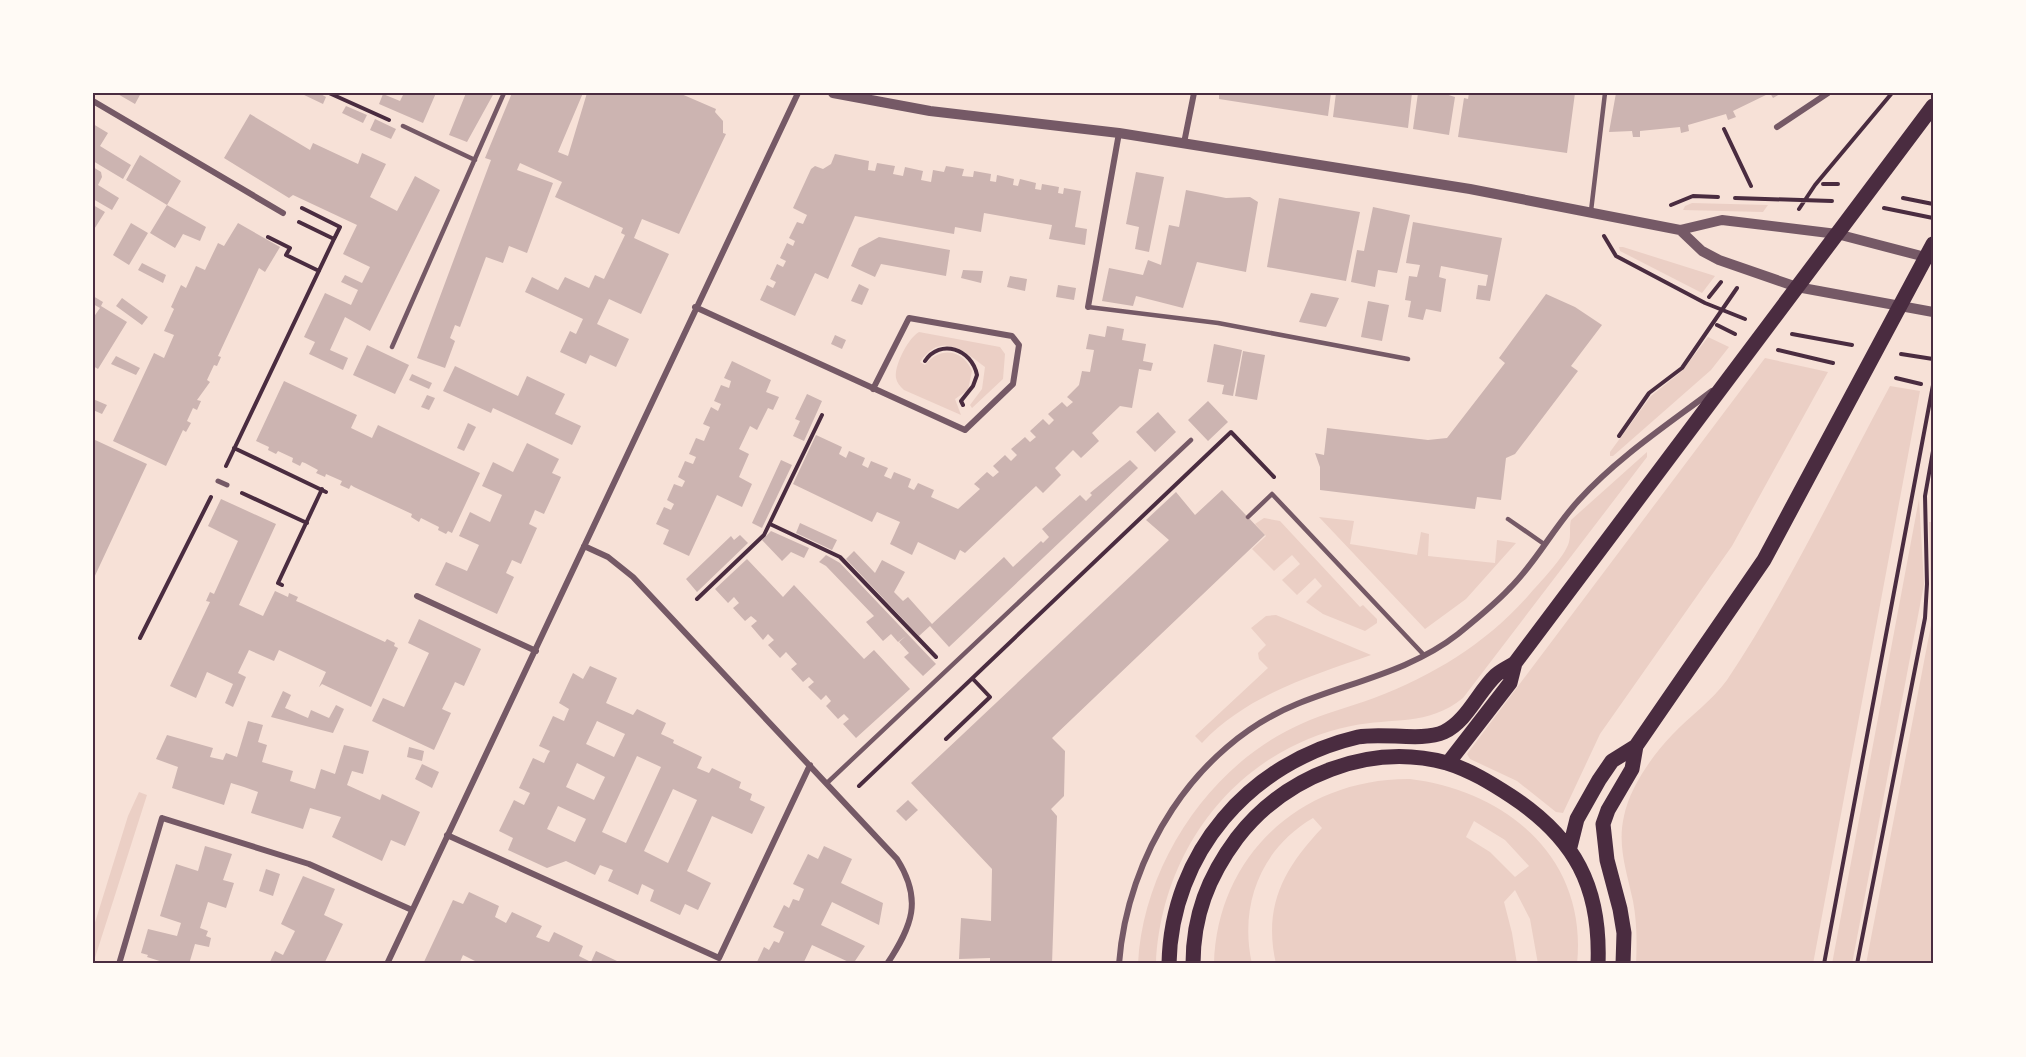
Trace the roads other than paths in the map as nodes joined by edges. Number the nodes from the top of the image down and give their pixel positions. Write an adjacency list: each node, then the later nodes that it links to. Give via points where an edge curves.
1 (504, 93): 13 (lane)
2 (798, 93): 22 (street)
3 (833, 93): 11 (street, via 930,111)
4 (1194, 93): 12 (street)
5 (1605, 93): 15 (lane)
6 (1828, 93): 10 (street)
7 (93, 101): 14 (street)
8 (1933, 106): 17 (main road)
9 (403, 126): 13 (lane)
10 (1777, 127)
11 (1119, 133): 12 (street); 20 (street)
12 (1184, 143): 15 (street, via 1470,189)
13 (475, 160): 24 (lane)
14 (283, 213)
15 (1590, 214): 16 (street)
16 (1680, 230): 17 (street, via 1722,220); 19 (street, via 1702,251 1719,260)
17 (1837, 234): 18 (street); 19 (main road)
18 (1931, 253): 21 (main road)
19 (1797, 287): 21 (street); 26 (main road)
20 (1088, 307): 25 (lane, via 1218,323)
21 (1899, 307): 23 (street); 39 (main road, via 1764,560)
22 (695, 308): 27 (street); 34 (street)
23 (1933, 312)
24 (392, 347)
25 (1408, 359)
26 (1733, 374): 33 (street, via 1579,499); 38 (main road)
27 (873, 389): 27 (street, via 909,318 1012,336 1019,345 1013,384 965,430)
28 (1191, 440): 42 (lane)
29 (218, 481): 30 (street)
30 (227, 485)
31 (1248, 517): 37 (lane, via 1272,494)
32 (1508, 519): 33 (lane)
33 (1544, 544): 37 (street, via 1510,589 1456,635)
34 (584, 546): 36 (street); 41 (street, via 608,557 633,577)
35 (417, 596): 36 (street)
36 (536, 651): 43 (street)
37 (1424, 655): 49 (street, via 1284,711 1253,728 1197,777 1175,805 1142,866 1125,917)
38 (1515, 663): 40 (main road, via 1510,683); 50 (main road, via 1497,675 1456,723 1443,732 1362,736 1340,742 1283,766 1256,786 1231,810 1191,865 1172,921)
39 (1636, 746): 44 (main road, via 1612,761 1599,780 1577,819); 53 (main road, via 1632,769 1608,810 1603,837 1624,933)
40 (1448, 764): 44 (main road, via 1482,778 1520,802); 51 (main road, via 1408,757 1370,759 1323,772 1271,802 1229,849 1203,895)
41 (810, 765): 42 (street); 43 (street, via 718,958)
42 (828, 783): 48 (street, via 887,846 911,888 912,914 905,935)
43 (447, 835): 45 (street)
44 (1570, 847): 52 (main road, via 1581,866 1593,905 1598,926)
45 (412, 910): 46 (street, via 309,864 162,818); 47 (street)
46 (119, 964)
47 (387, 964)
48 (887, 964)
49 (1119, 964)
50 (1169, 964)
51 (1193, 964)
52 (1598, 964)
53 (1623, 964)

